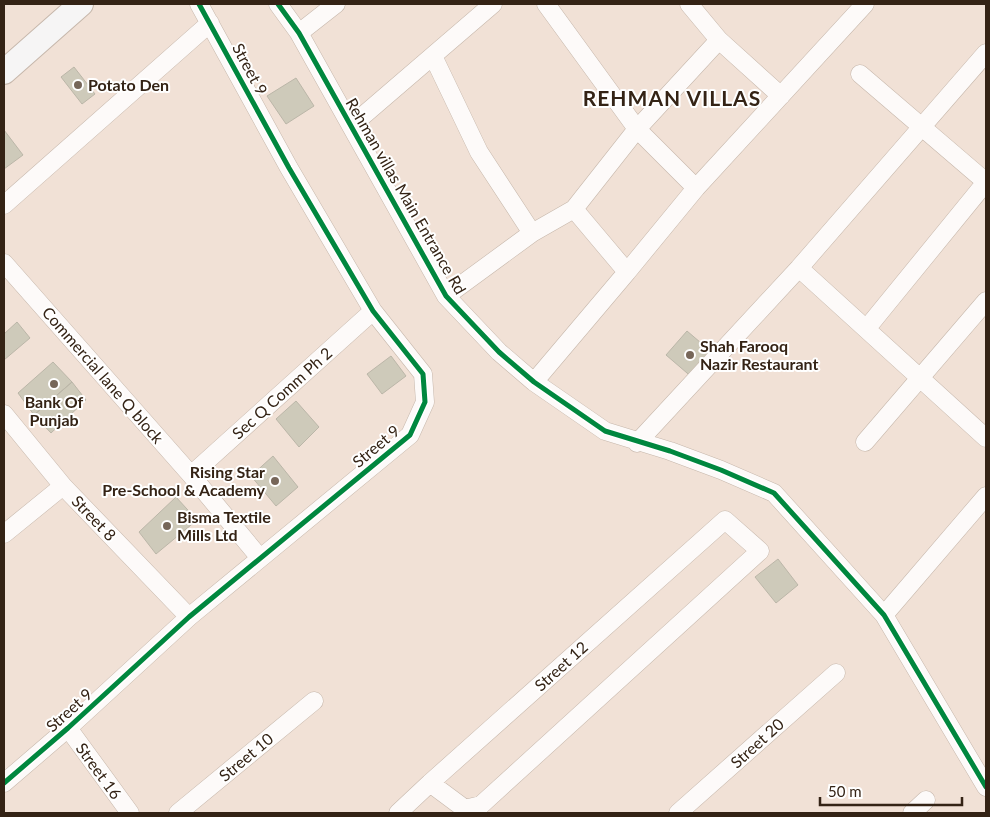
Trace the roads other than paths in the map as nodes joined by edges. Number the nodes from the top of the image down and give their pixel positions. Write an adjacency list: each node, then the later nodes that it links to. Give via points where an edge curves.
1 (81, 4): 14 (main road)
2 (199, 4): 9 (street, Street 9)
3 (278, 4): 10 (street, Rehman villas Main Entrance Rd)
4 (336, 4): 10 (street)
5 (493, 4): 13 (street)
6 (546, 4): 19 (street)
7 (689, 4): 11 (street)
8 (865, 4): 16 (street)
9 (210, 23): 22 (street); 30 (street, Street 9, via 289,168)
10 (299, 33): 17 (street, Rehman villas Main Entrance Rd)
11 (719, 40): 16 (street); 19 (street)
12 (986, 53): 18 (street)
13 (433, 56): 17 (street); 24 (street, via 479,152)
14 (4, 72)
15 (860, 74): 18 (street)
16 (781, 96): 21 (street)
17 (351, 126): 28 (street, Rehman villas Main Entrance Rd)
18 (922, 126): 20 (street); 26 (street)
19 (637, 129): 21 (street); 23 (street)
20 (986, 182): 31 (street)
21 (696, 188): 27 (street)
22 (4, 205)
23 (574, 208): 24 (street); 27 (street)
24 (532, 232): 28 (street)
25 (4, 262): 38 (street, Commercial lane Q block)
26 (799, 268): 31 (street); 37 (street)
27 (627, 272): 33 (street)
28 (446, 296): 33 (street, Rehman villas Main Entrance Rd, via 499,352)
29 (986, 301): 32 (street)
30 (373, 311): 38 (street, Sec Q Comm Ph 2); 42 (street, Street 9, via 424,374 425,402 410,436)
31 (866, 328): 32 (street)
32 (921, 377): 35 (street); 36 (street)
33 (534, 382): 37 (street, Rehman villas Main Entrance Rd, via 605,431)
34 (4, 414): 39 (street, Street 8)
35 (986, 438)
36 (865, 442)
37 (637, 443): 43 (street, Rehman villas Main Entrance Rd, via 696,460 774,493)
38 (191, 475): 42 (street, Commercial lane Q block)
39 (63, 486): 41 (street); 44 (street, Street 8)
40 (986, 496): 43 (street)
41 (4, 534)
42 (260, 558): 44 (street, Street 9)
43 (884, 615): 50 (street, Rehman villas Main Entrance Rd)
44 (190, 617): 47 (street, Street 9)
45 (836, 674): 55 (street, Street 20)
46 (314, 701): 53 (street, Street 10)
47 (68, 728): 48 (street, Street 9); 52 (street, Street 16)
48 (4, 783)
49 (430, 783): 49 (street, Street 12, via 724,520 760,551 481,805 465,809); 54 (street, Street 12)
50 (986, 786)
51 (926, 800): 56 (street)
52 (130, 813)
53 (178, 813)
54 (398, 813)
55 (678, 813)
56 (912, 813)

